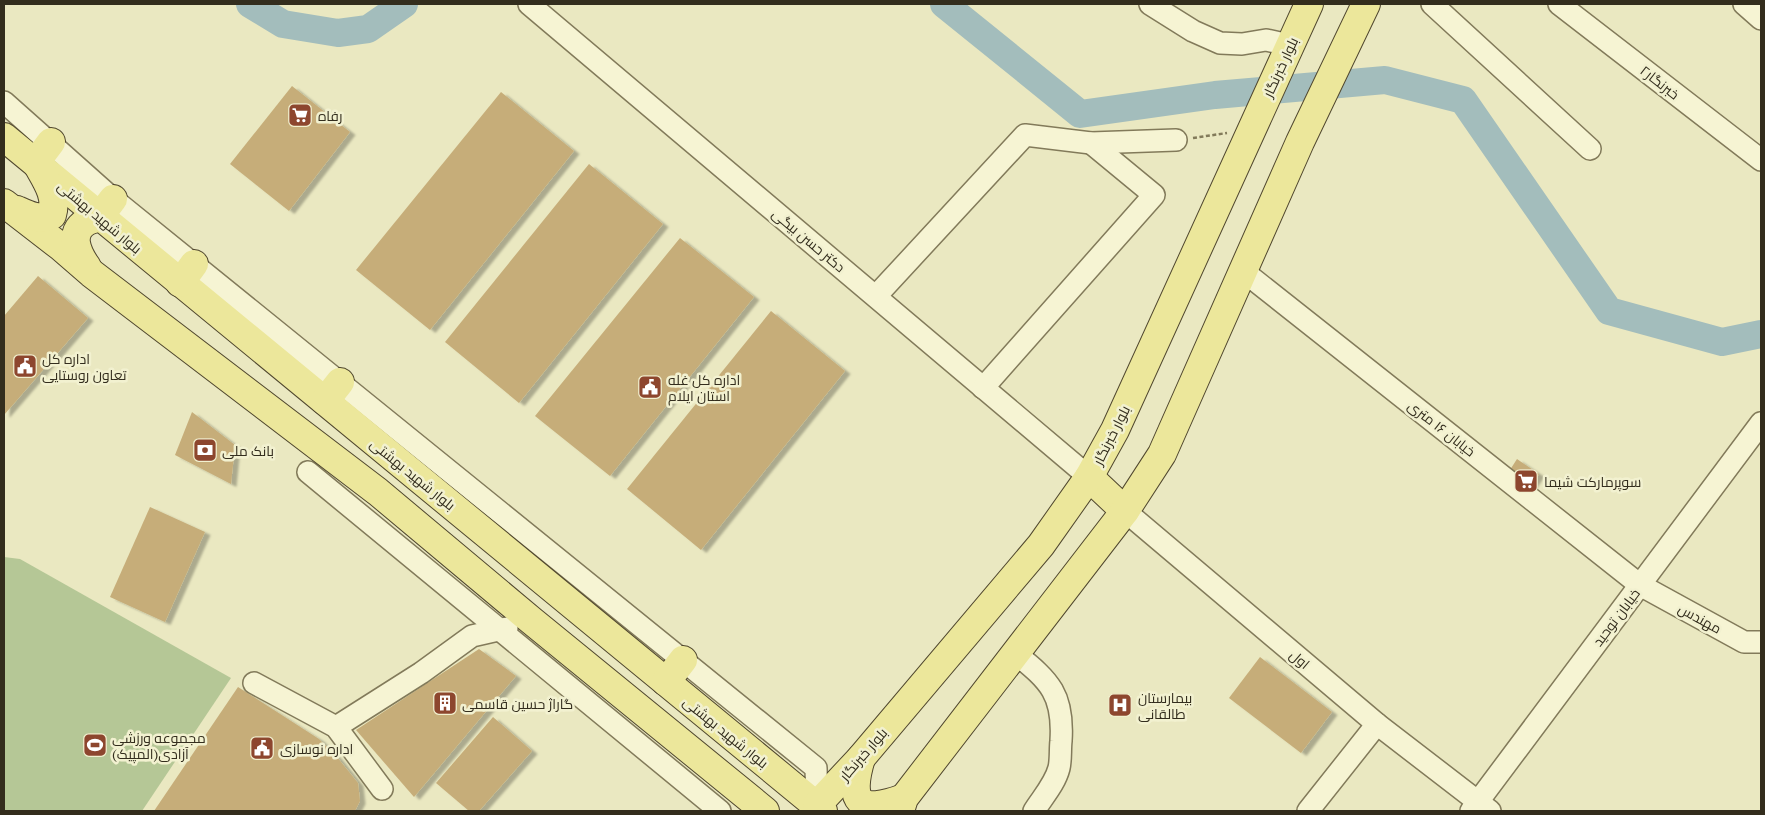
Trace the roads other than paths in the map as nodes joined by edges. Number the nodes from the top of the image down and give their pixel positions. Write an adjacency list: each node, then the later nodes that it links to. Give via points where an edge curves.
1 (529, 4): 21 (street, دکتر حسن بیگی)
2 (1150, 4): 9 (street, via 1193,31 1220,43 1266,40)
3 (1309, 4): 9 (main road, بلوار خبرنگار)
4 (1366, 4): 19 (main road)
5 (1432, 4): 14 (street)
6 (1559, 4): 16 (street, خبرنگار۲)
7 (1744, 4): 8 (street)
8 (1761, 19)
9 (1290, 45): 26 (main road, بلوار خبرنگار, via 1115,430)
10 (4, 102): 15 (street)
11 (4, 137): 15 (main road, بلوار شهید بهشتی)
12 (1176, 140): 13 (street)
13 (1091, 142): 21 (street, via 1025,135); 22 (street, via 1154,195)
14 (1590, 148)
15 (43, 152): 17 (main road, via 55,205 52,215 32,217); 18 (main road, بلوار شهید بهشتی)
16 (1761, 160)
17 (5, 204): 20 (main road)
18 (106, 208): 20 (main road, via 79,227 76,233 78,255); 23 (main road, بلوار شهید بهشتی)
19 (1243, 270): 27 (main road, via 1162,454); 29 (street, خیابان ۱۶ متری)
20 (91, 273): 28 (main road, via 378,492)
21 (876, 296): 22 (street, دکتر حسن بیگی)
22 (984, 388): 26 (street, دکتر حسن بیگی)
23 (332, 392): 36 (street); 37 (main road, بلوار شهید بهشتی)
24 (1761, 423): 29 (street, خیابان توحید)
25 (308, 472): 30 (street)
26 (1090, 477): 27 (main road); 41 (main road, بلوار خبرنگار, via 1041,545)
27 (1125, 511): 35 (main road); 39 (street, اول)
28 (458, 559): 30 (street); 31 (main road)
29 (1640, 585): 34 (street, مهندس, via 1744,642); 45 (street, خیابان توحید)
30 (467, 603): 32 (street); 33 (street)
31 (532, 621): 32 (street); 47 (main road)
32 (499, 630): 33 (street); 46 (street)
33 (472, 636): 40 (street, via 421,674)
34 (1761, 642)
35 (1016, 654): 43 (main road); 48 (street, via 1054,691 1062,719 1059,768)
36 (683, 660): 37 (main road); 44 (street, via 816,768)
37 (666, 682): 44 (main road, بلوار شهید بهشتی)
38 (254, 683): 40 (street)
39 (1377, 724): 45 (street, اول); 49 (street)
40 (336, 727): 42 (street)
41 (861, 758): 43 (main road, via 854,779 854,792 861,802 872,808); 44 (main road, بلوار خبرنگار)
42 (382, 789)
43 (902, 805)
44 (820, 808)
45 (1480, 808)
46 (720, 811)
47 (766, 811)
48 (1034, 811)
49 (1308, 811)

